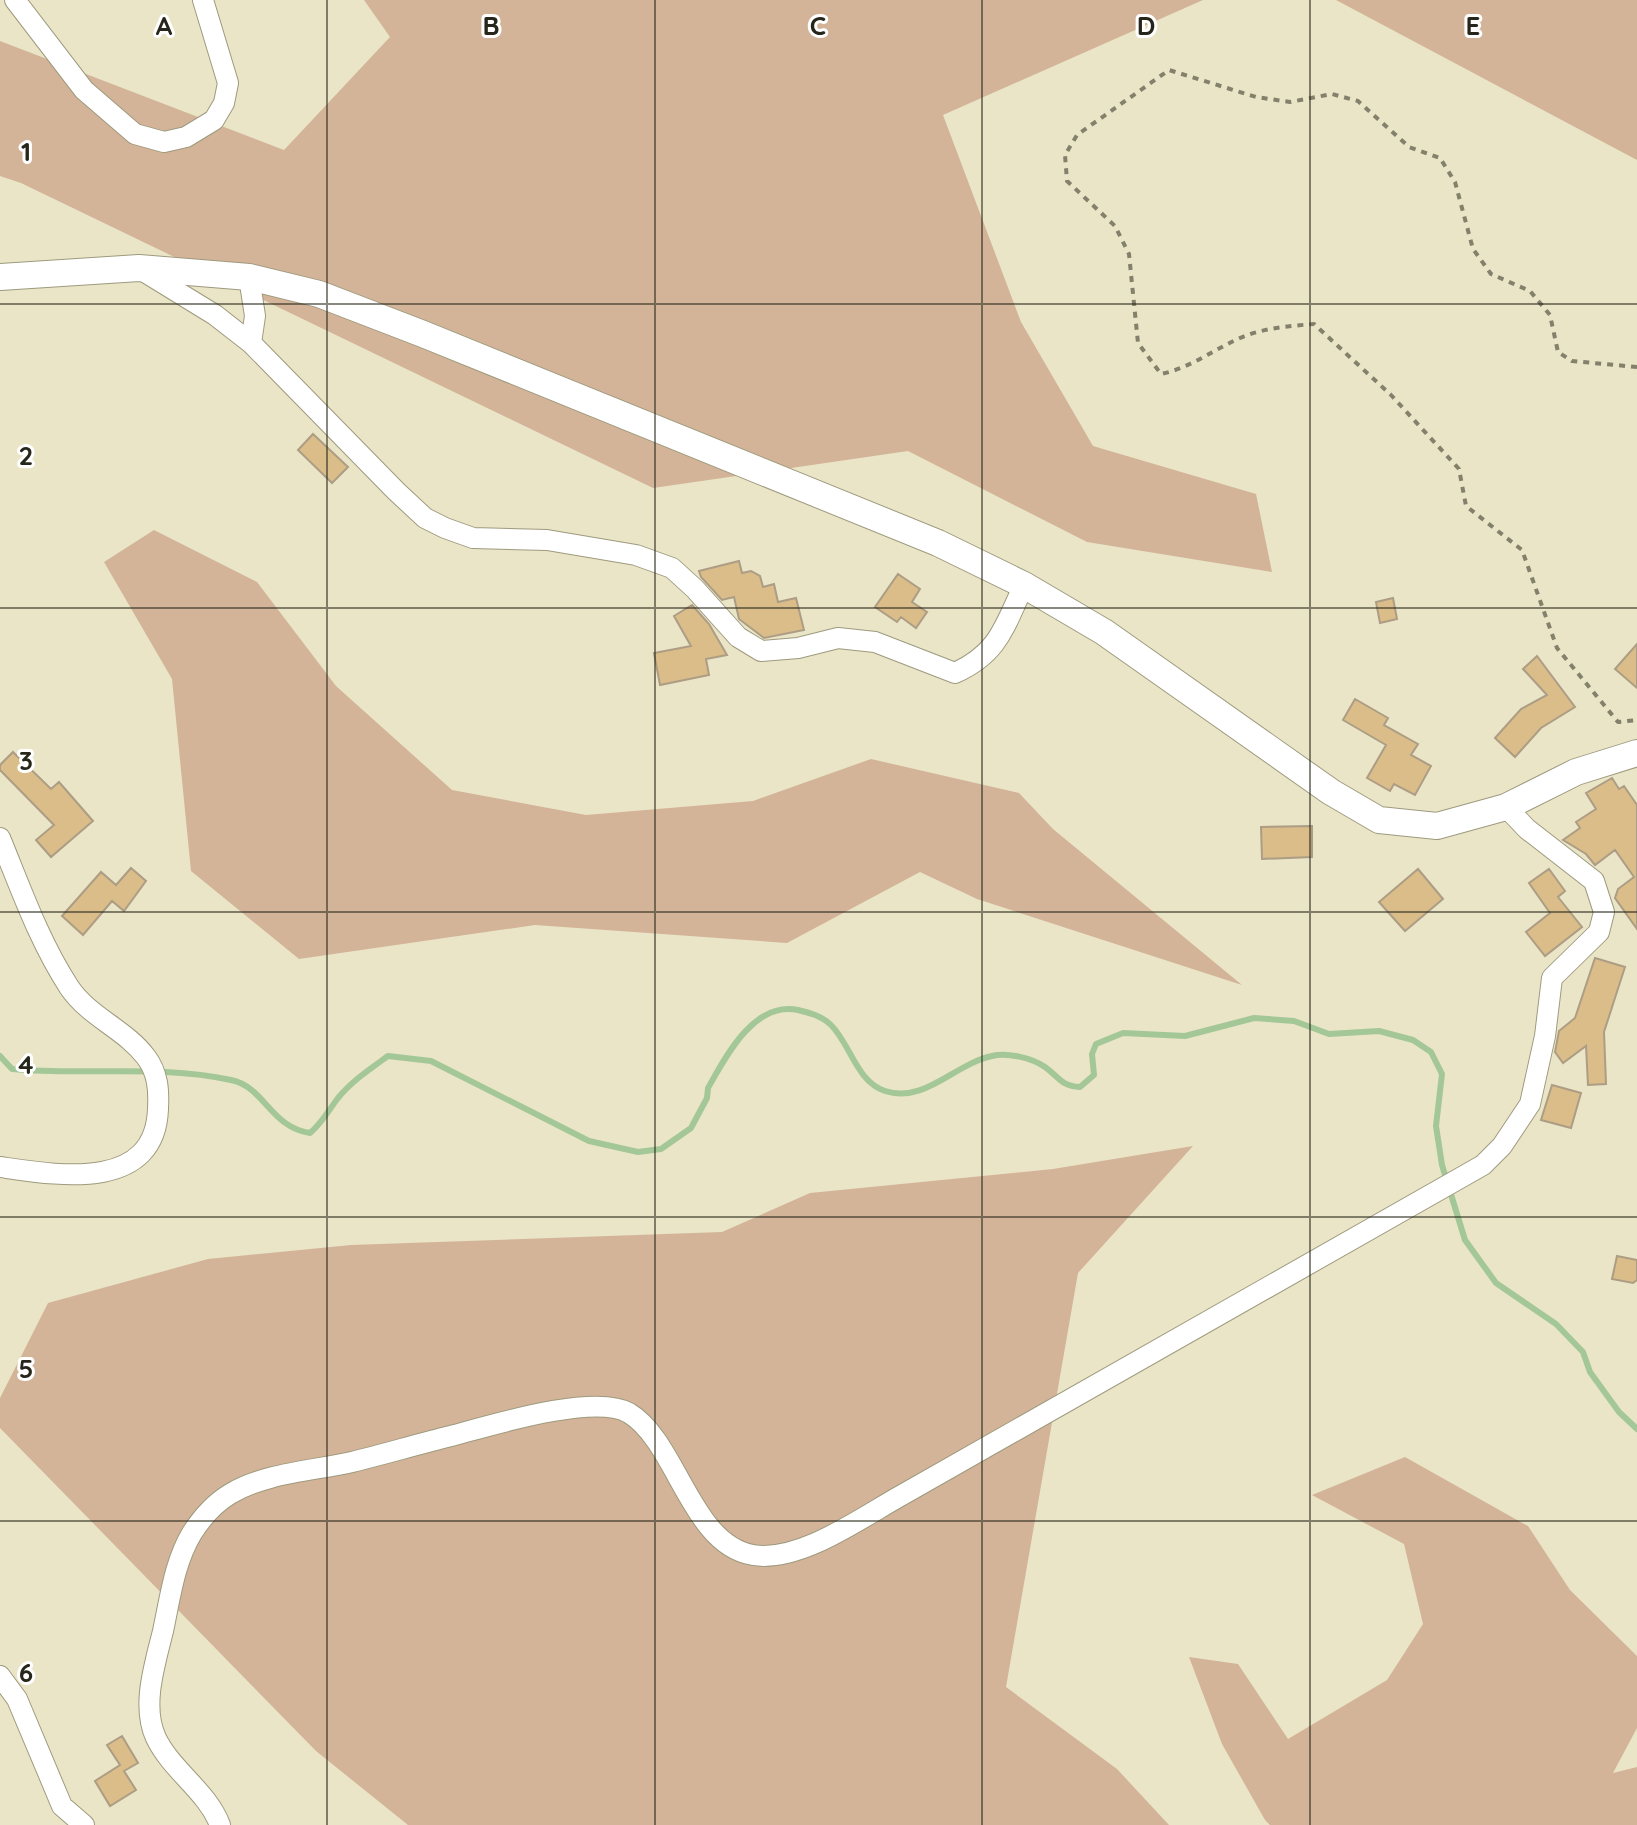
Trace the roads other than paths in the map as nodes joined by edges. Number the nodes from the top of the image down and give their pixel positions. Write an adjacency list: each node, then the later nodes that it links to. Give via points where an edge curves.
1 (15, 0): 2 (street, via 84,90 135,134 164,142 186,137 214,120 224,103 228,83)
2 (203, 0)
3 (139, 268): 4 (street); 5 (street); 6 (street)
4 (0, 277)
5 (249, 277): 6 (street, via 255,316); 7 (street, via 319,294 423,334 938,543)
6 (251, 343): 7 (street, via 425,518 473,538 547,540 636,555 672,568 738,637 761,651 838,638 875,642 955,673 982,661 1001,635)
7 (1024, 585): 9 (street, via 1104,632 1379,820 1437,826)
8 (1637, 753): 9 (street, via 1576,772)
9 (1506, 807): 14 (street, via 1594,881 1604,912 1599,932 1552,978 1530,1104 1483,1165 902,1495 783,1555 755,1556 729,1547 705,1521 643,1428 628,1413 604,1408 535,1415 266,1480 229,1494 192,1534 176,1569 149,1711 156,1737)
10 (0, 838): 11 (street, via 52,960 76,997 146,1057 158,1081 159,1098 158,1122 142,1152 122,1169 92,1175)
11 (0, 1167)
12 (0, 1676): 13 (street, via 17,1699 62,1806)
13 (84, 1825)
14 (220, 1825)

